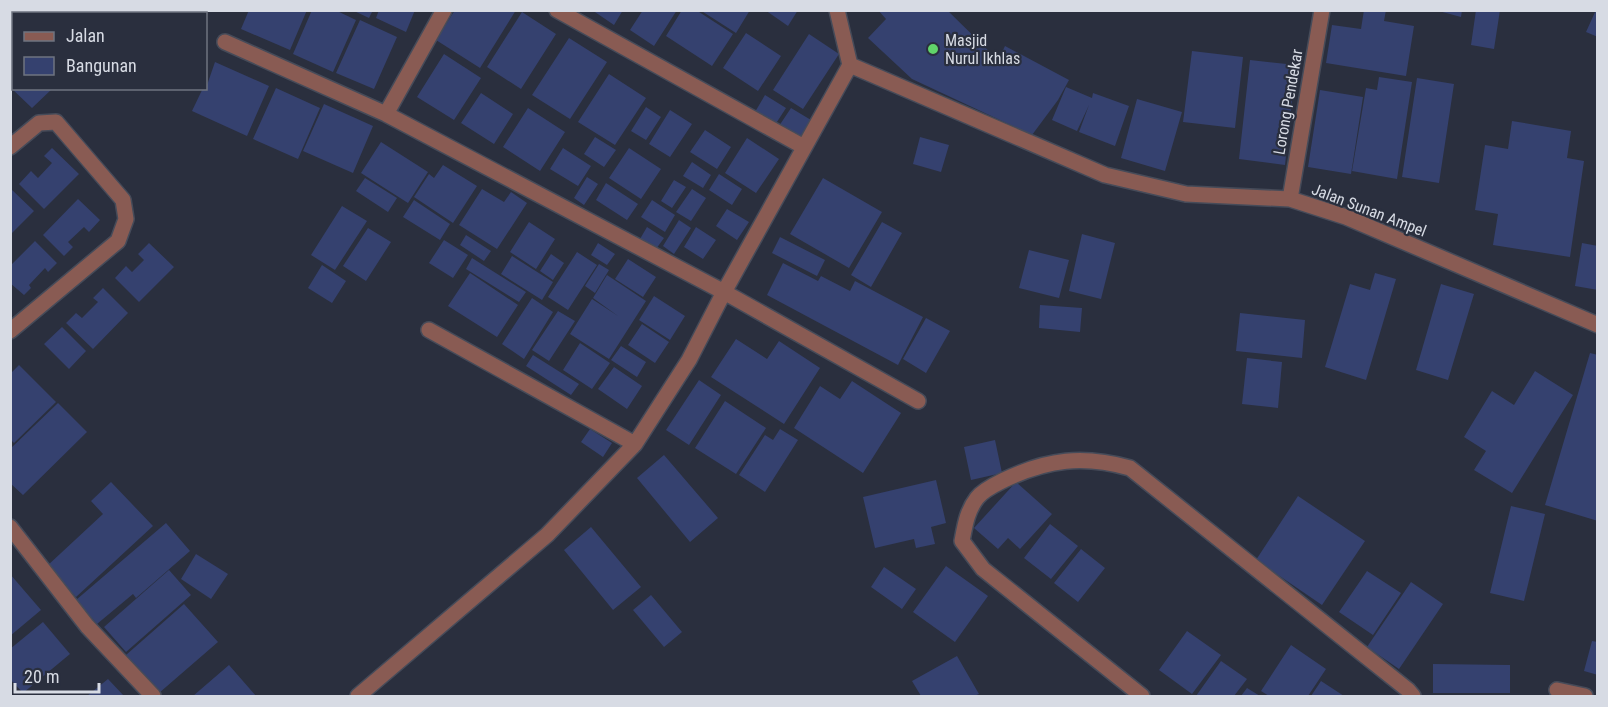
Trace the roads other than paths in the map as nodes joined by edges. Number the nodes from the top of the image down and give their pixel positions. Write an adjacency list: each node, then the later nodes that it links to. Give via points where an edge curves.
1 (444, 10): 7 (street)
2 (557, 10): 9 (street)
3 (837, 10): 6 (street)
4 (1322, 10): 10 (street, Lorong Pendekar)
5 (225, 42): 7 (street)
6 (850, 65): 9 (street); 10 (street, Jalan Sunan Ampel, via 1105,175 1186,194)
7 (386, 114): 11 (street)
8 (10, 147): 14 (street, via 39,123 56,122 123,200 126,219 118,241)
9 (804, 147): 11 (street)
10 (1290, 199): 12 (street, Jalan Sunan Ampel, via 1346,217)
11 (724, 292): 15 (street); 16 (street, via 689,360)
12 (1598, 325)
13 (429, 330): 16 (street)
14 (10, 331)
15 (918, 401)
16 (635, 444): 20 (street, via 547,535)
17 (10, 527): 19 (street, via 87,626)
18 (1557, 690): 23 (street)
19 (153, 696)
20 (358, 696)
21 (1142, 696): 22 (street, via 983,569 962,541 966,519 979,495 1023,471 1065,460 1102,460 1130,468)
22 (1413, 696)
23 (1585, 696)

